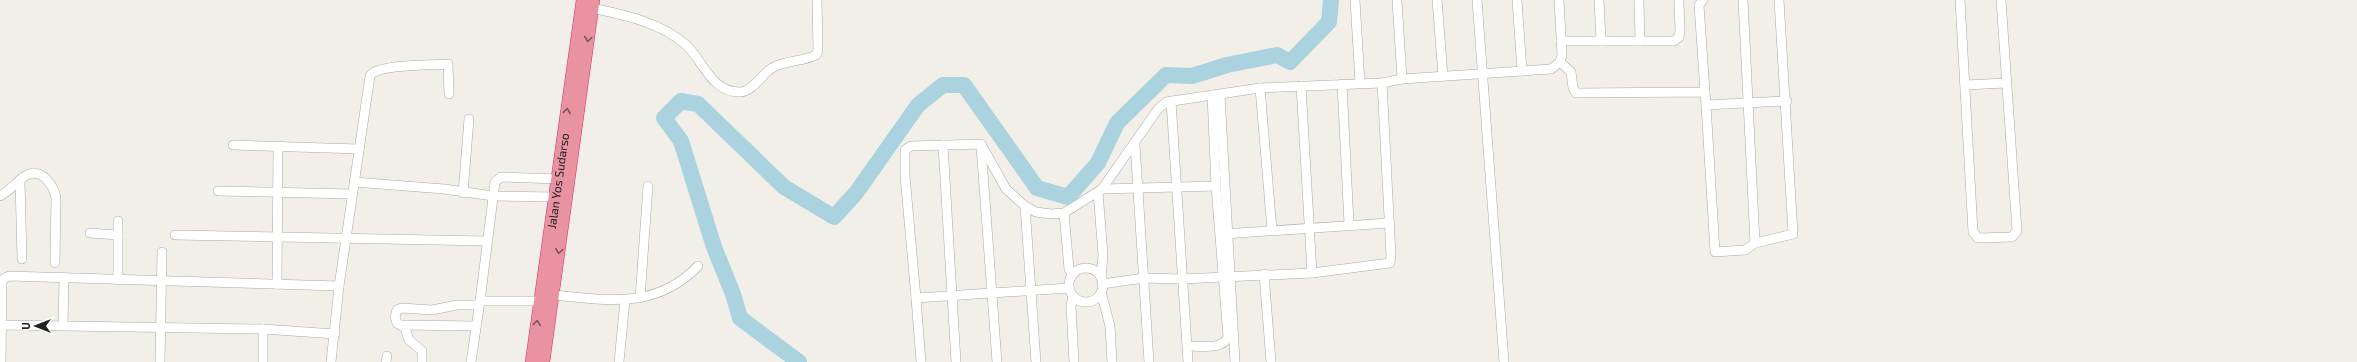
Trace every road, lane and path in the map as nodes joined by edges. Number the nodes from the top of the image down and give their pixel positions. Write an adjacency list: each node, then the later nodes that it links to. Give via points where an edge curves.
1 (817, 0): 16 (street, via 816,55 779,65 765,73 748,89 739,92 725,88 707,75 693,50 672,33)
2 (1355, 0): 25 (street)
3 (1397, 0): 24 (street)
4 (1437, 0): 23 (street)
5 (1477, 0): 22 (street)
6 (1518, 0): 21 (street)
7 (1559, 0): 17 (street)
8 (1600, 0): 18 (street)
9 (1639, 0): 19 (street)
10 (1679, 0): 19 (street, via 1680,32 1677,39 1671,42)
11 (1703, 0): 32 (street, via 1699,5)
12 (1743, 0): 37 (street)
13 (1779, 0): 36 (street)
14 (1960, 0): 29 (street)
15 (2001, 0): 27 (street)
16 (589, 3): 46 (highway, Jalan Yos Sudarso, one-way to 16); 95 (highway, Jalan Yos Sudarso, one-way to 95)
17 (1561, 41): 18 (street); 20 (street)
18 (1601, 41): 19 (street)
19 (1640, 41)
20 (1560, 62): 21 (street, via 1551,69); 32 (street, via 1571,72 1576,93)
21 (1522, 71): 22 (street)
22 (1482, 74): 23 (street); 129 (street)
23 (1443, 76): 24 (street)
24 (1402, 79): 26 (street)
25 (1360, 82): 26 (street); 28 (street)
26 (1382, 83): 64 (street)
27 (2006, 83): 29 (street); 29 (street, via 2017,226 2017,231 2012,237 1978,238 1972,232)
28 (1342, 84): 30 (street); 65 (street)
29 (1965, 85)
30 (1301, 86): 31 (street); 66 (street)
31 (1260, 88): 34 (street); 67 (street)
32 (1705, 92): 38 (street)
33 (450, 94): 45 (street, via 448,64 398,66 371,73)
34 (1216, 95): 35 (street); 50 (street); 69 (street)
35 (1171, 101): 41 (street, via 1162,104); 52 (street)
36 (1787, 101): 37 (street); 75 (street, via 1794,231 1788,237)
37 (1746, 103): 38 (street); 75 (street)
38 (1706, 105): 75 (street, via 1715,252 1745,250)
39 (469, 119): 56 (street)
40 (981, 144): 43 (street); 61 (street, via 1006,189); 93 (street)
41 (1135, 144): 51 (street); 54 (street)
42 (234, 145): 44 (street)
43 (943, 145): 96 (street); 98 (street, via 911,146 904,154)
44 (278, 146): 45 (street); 55 (street)
45 (359, 149): 48 (street)
46 (558, 179): 59 (street, via 501,177 496,182); 60 (highway, Jalan Yos Sudarso)
47 (20, 181): 58 (street); 77 (street); 78 (street, via 31,174 41,176 54,188)
48 (354, 182): 56 (street, via 444,189); 57 (street)
49 (648, 186): 97 (street)
50 (1216, 186): 52 (street); 69 (street)
51 (1138, 188): 52 (street); 54 (street); 85 (street)
52 (1176, 188): 86 (street)
53 (218, 191): 55 (street)
54 (1100, 191): 62 (street); 90 (street, via 1103,255)
55 (278, 192): 57 (street); 72 (street)
56 (463, 193): 59 (street)
57 (352, 194): 73 (street)
58 (0, 196)
59 (493, 196): 60 (street); 74 (street)
60 (555, 197): 100 (highway, Jalan Yos Sudarso)
61 (1025, 206): 62 (street, via 1036,212); 92 (street)
62 (1064, 213): 81 (street, via 1069,269)
63 (118, 221): 70 (street)
64 (1389, 222): 65 (street); 80 (street, via 1390,264)
65 (1349, 224): 66 (street)
66 (1310, 227): 67 (street); 80 (street)
67 (1272, 230): 69 (street)
68 (90, 233): 70 (street)
69 (1223, 234): 83 (street)
70 (118, 235): 87 (street)
71 (175, 236): 72 (street)
72 (278, 238): 73 (street); 89 (street)
73 (346, 239): 74 (street); 91 (street)
74 (486, 241): 101 (street)
75 (1755, 243)
76 (162, 252): 88 (street)
77 (22, 259)
78 (55, 263)
79 (698, 266): 97 (street, via 681,282 652,296)
80 (1312, 273): 82 (street)
81 (1073, 274): 90 (street, via 1085,268 1095,271); 94 (street)
82 (1264, 274): 83 (street); 128 (street)
83 (1226, 276): 86 (street); 109 (street, via 1227,341 1218,346); 127 (street)
84 (64, 278): 87 (street); 102 (street, via 6,277 2,283); 103 (street)
85 (1144, 278): 86 (street); 90 (street); 126 (street)
86 (1182, 279): 109 (street)
87 (118, 280): 88 (street)
88 (160, 281): 89 (street); 106 (street)
89 (277, 284): 91 (street)
90 (1101, 284): 94 (street, via 1095,299 1086,302); 125 (street, via 1110,326)
91 (339, 286): 108 (street)
92 (1030, 290): 93 (street); 94 (street); 123 (street)
93 (992, 292): 96 (street); 122 (street)
94 (1071, 292): 124 (street)
95 (553, 295): 99 (street); 118 (highway, Jalan Yos Sudarso)
96 (953, 295): 98 (street); 121 (street)
97 (640, 298): 99 (street)
98 (916, 298): 120 (street)
99 (625, 300): 119 (street)
100 (540, 301): 101 (street); 117 (highway, Jalan Yos Sudarso, one-way to 100)
101 (480, 303): 104 (street, via 432,310 400,309 395,317 397,323); 105 (street)
102 (2, 325): 103 (street); 111 (street)
103 (63, 325): 106 (street)
104 (402, 325): 105 (street); 115 (street, via 410,340 422,351)
105 (476, 326): 116 (street)
106 (162, 327): 107 (street); 112 (street)
107 (263, 329): 108 (street); 113 (street)
108 (335, 334): 114 (street)
109 (1188, 346): 110 (street)
110 (1191, 360)
111 (2, 362)
112 (160, 362)
113 (263, 362)
114 (331, 362)
115 (422, 362)
116 (471, 362)
117 (532, 362)
118 (543, 362)
119 (619, 362)
120 (920, 362)
121 (956, 362)
122 (997, 362)
123 (1036, 362)
124 (1074, 362)
125 (1112, 362)
126 (1149, 362)
127 (1235, 362)
128 (1271, 362)
129 (1504, 362)

